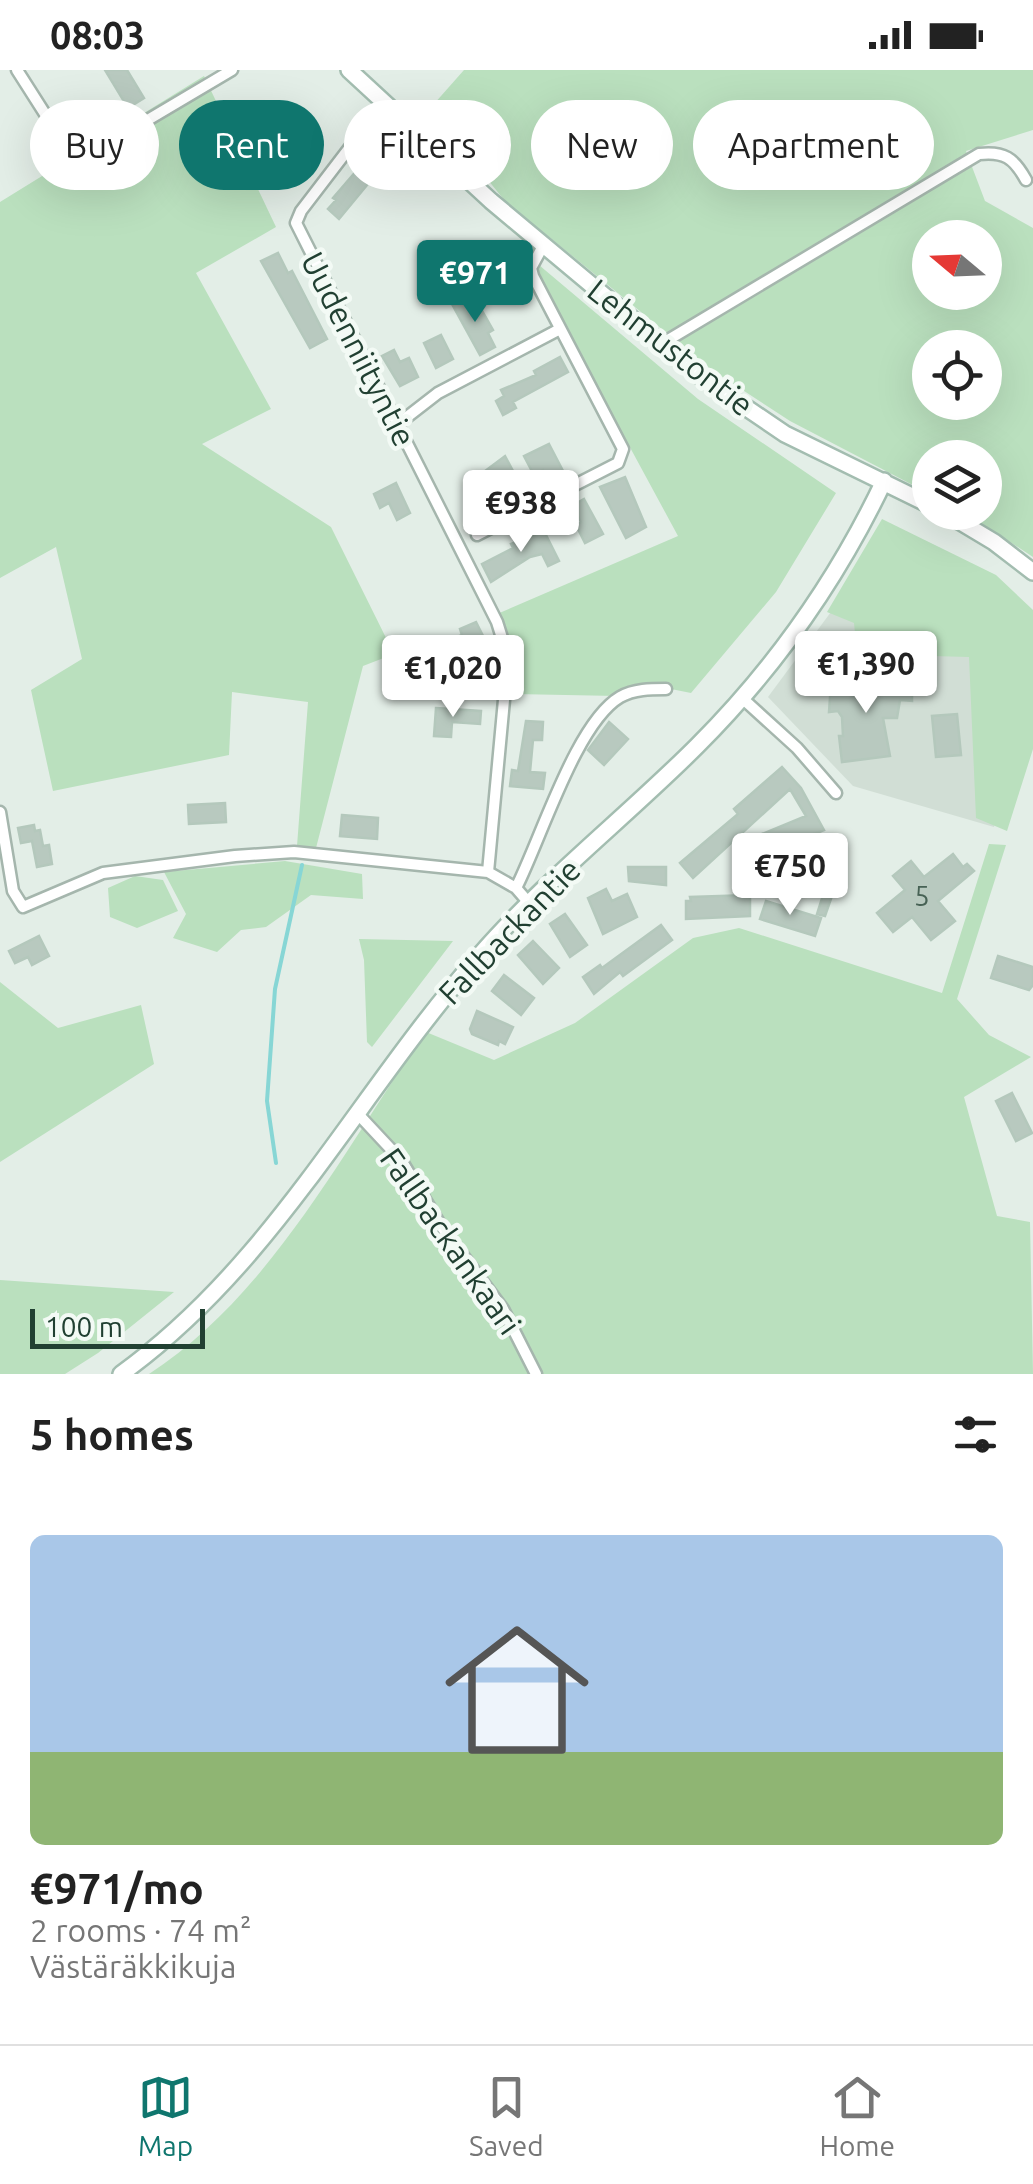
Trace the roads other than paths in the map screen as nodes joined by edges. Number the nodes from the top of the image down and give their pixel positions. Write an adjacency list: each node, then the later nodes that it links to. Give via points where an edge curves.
1 (17, 70): 2 (street, via 68,150 81,154 92,154)
2 (232, 70)
3 (349, 70): 4 (street, Lehmustontie)
4 (380, 100)
5 (344, 156): 11 (street, Uudenniityntie, via 296,223)
6 (1026, 180): 10 (street, via 1012,158 979,154)
7 (480, 190): 8 (street, Lehmustontie)
8 (543, 246): 9 (street, via 531,268); 10 (street, Lehmustontie)
9 (560, 328): 11 (street, via 438,393); 15 (street, via 623,449 618,464)
10 (662, 342): 12 (street, Lehmustontie, via 785,434)
11 (398, 424): 21 (street, Uudenniityntie, via 508,657)
12 (884, 481): 13 (street, Lehmustontie); 18 (street, Fallbackantie, via 813,609)
13 (912, 496)
14 (974, 530): 16 (street)
15 (478, 535)
16 (1033, 572)
17 (666, 689): 22 (street, via 624,694 604,709 584,738)
18 (742, 698): 19 (street); 23 (street, Fallbackantie)
19 (836, 793)
20 (0, 812): 21 (street, via 13,892 23,907 103,873 274,853)
21 (488, 872): 22 (street)
22 (516, 888): 23 (street)
23 (529, 903): 24 (street, Fallbackantie, via 435,1008)
24 (358, 1114): 25 (street, Fallbackantie, via 245,1262); 26 (street, Fallbackankaari, via 401,1160 502,1309)
25 (122, 1374)
26 (536, 1374)

